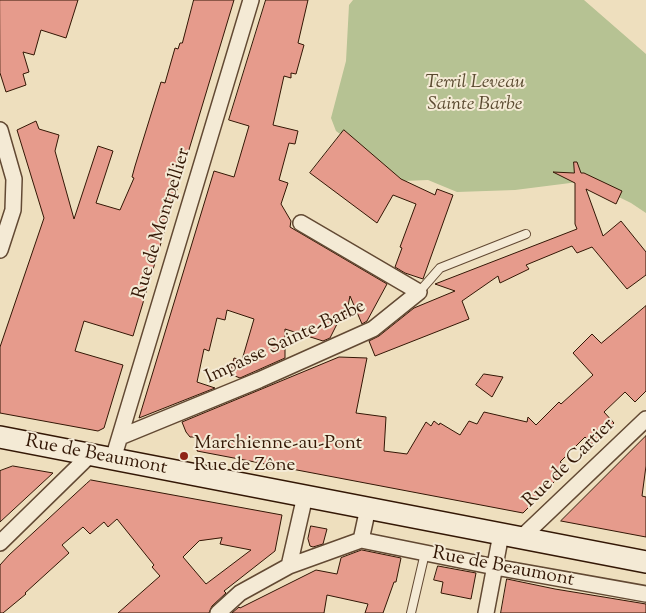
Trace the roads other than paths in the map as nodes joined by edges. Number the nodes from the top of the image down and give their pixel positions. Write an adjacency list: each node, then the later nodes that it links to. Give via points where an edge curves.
1 (251, 0): 9 (street, Rue de Montpellier)
2 (0, 130): 5 (street, via 14,179 13,210)
3 (301, 223): 6 (street)
4 (526, 234): 6 (lane, via 440,268)
5 (0, 250)
6 (419, 292): 9 (street, Impasse Sainte-Barbe, via 373,329)
7 (646, 419): 14 (street, Rue de Cartier)
8 (0, 437): 10 (main road, Rue de Beaumont)
9 (120, 437): 11 (street, Rue de Montpellier)
10 (90, 455): 11 (main road, Rue de Beaumont); 16 (street)
11 (113, 459): 12 (main road, Rue de Beaumont)
12 (305, 496): 13 (main road, Rue de Beaumont); 19 (street)
13 (368, 508): 14 (main road, Rue de Beaumont); 15 (street)
14 (511, 536): 18 (main road, Rue de Beaumont); 20 (street)
15 (361, 540): 17 (street, Rue de Beaumont); 19 (street)
16 (0, 543)
17 (425, 553): 20 (street, Rue de Beaumont); 23 (lane)
18 (646, 562)
19 (289, 566): 22 (street, via 240,593)
20 (495, 567): 21 (street, Rue de Beaumont); 24 (street)
21 (646, 594)
22 (218, 613)
23 (410, 613)
24 (486, 613)

